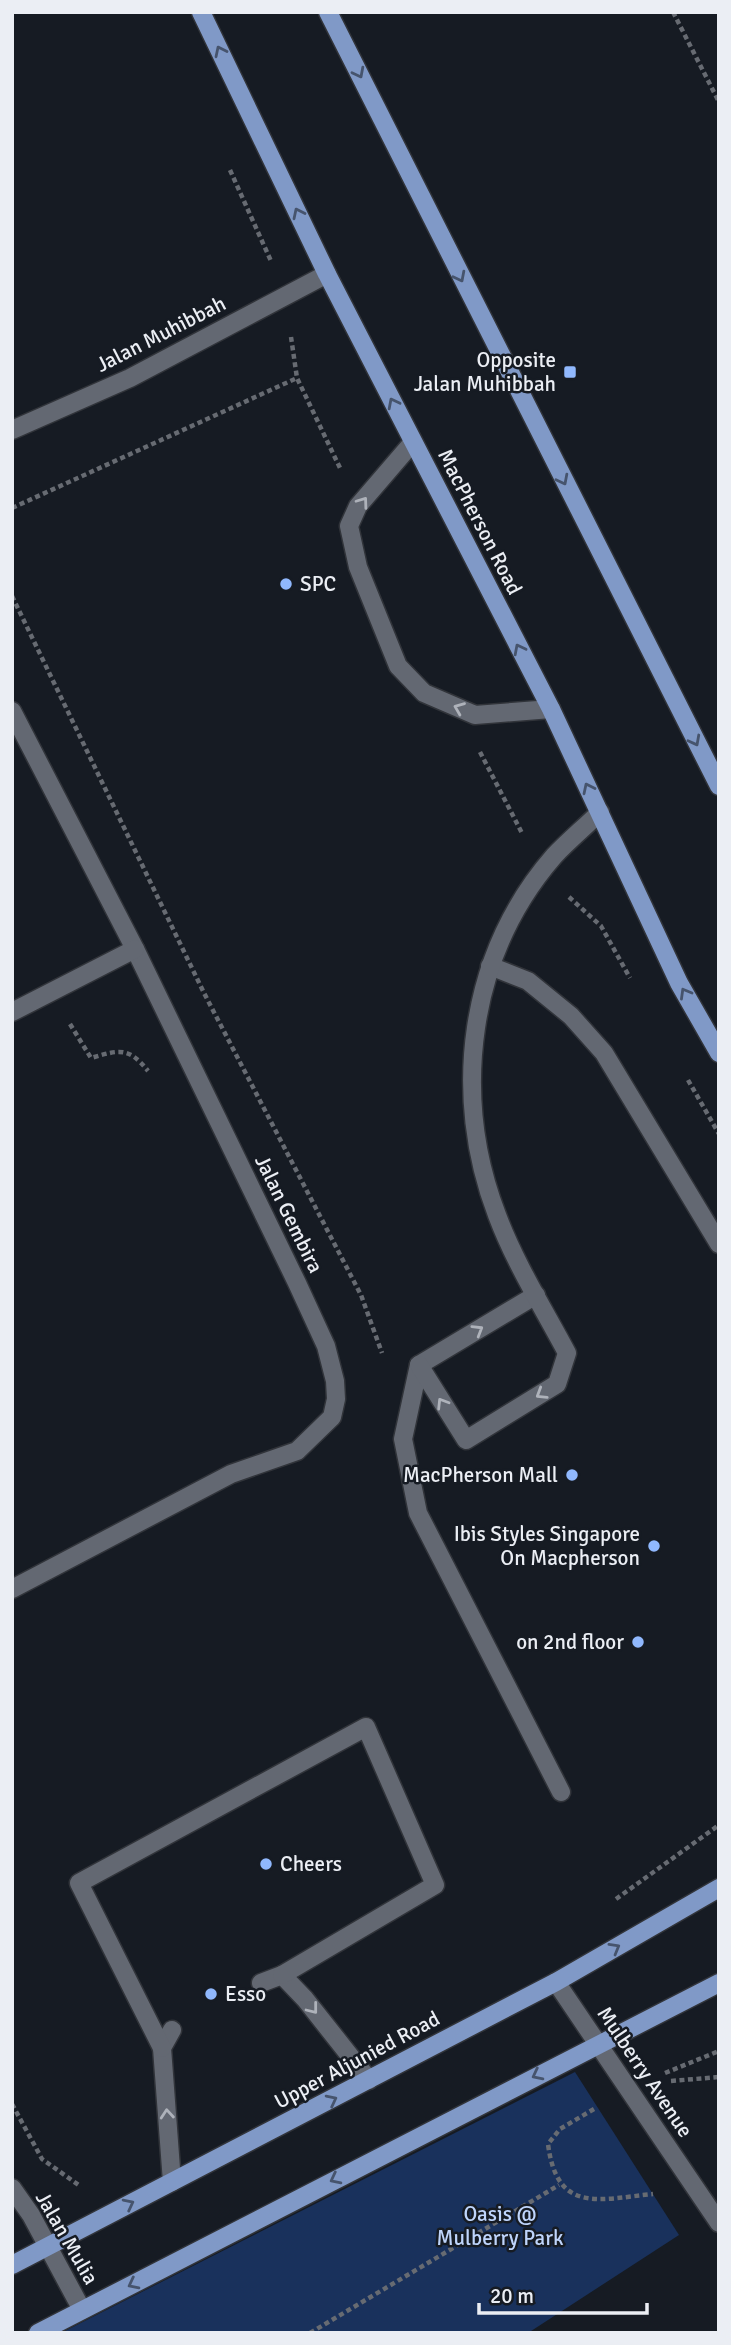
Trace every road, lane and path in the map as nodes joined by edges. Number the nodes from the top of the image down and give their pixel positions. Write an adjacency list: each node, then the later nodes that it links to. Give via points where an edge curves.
1 (201, 12): 6 (main road, MacPherson Road, one-way to 1)
2 (328, 12): 16 (main road, one-way to 16)
3 (673, 12): 4 (path)
4 (719, 102)
5 (225, 159): 7 (path)
6 (327, 274): 7 (street, Jalan Muhibbah); 10 (main road, MacPherson Road, one-way to 6)
7 (286, 294): 8 (path); 9 (street, Jalan Muhibbah, via 130,378)
8 (297, 378): 11 (path); 12 (path)
9 (12, 430)
10 (413, 442): 11 (street, one-way to 10); 14 (main road, MacPherson Road, one-way to 10)
11 (358, 506): 13 (street, via 349,526 358,567 398,666 424,693)
12 (12, 508)
13 (458, 709): 14 (street, one-way to 13, via 475,715); 18 (path)
14 (551, 709): 17 (main road, MacPherson Road, one-way to 14)
15 (12, 710): 19 (street, Jalan Gembira)
16 (719, 786)
17 (600, 812): 18 (street); 24 (main road, MacPherson Road, one-way to 17, via 679,983)
18 (542, 873): 20 (street, via 517,908); 21 (path, via 601,926)
19 (135, 949): 22 (street); 31 (street, Jalan Gembira, via 326,1346 336,1399 332,1417 297,1451 231,1474)
20 (490, 965): 28 (street, via 528,981 604,1053); 29 (street, via 474,1028 470,1092 479,1156 498,1216)
21 (634, 984)
22 (56, 989): 23 (street); 25 (path, via 76,1037 91,1058 119,1050 136,1056)
23 (12, 1012)
24 (719, 1053)
25 (151, 1073)
26 (686, 1076): 27 (path)
27 (719, 1135)
28 (719, 1244)
29 (536, 1295): 30 (street, one-way to 29); 30 (street, one-way to 30, via 567,1353 556,1384 466,1440)
30 (419, 1365): 32 (street, via 403,1439 418,1513)
31 (12, 1590)
32 (561, 1792)
33 (719, 1825): 35 (path)
34 (719, 1888): 37 (main road, Upper Aljunied Road, one-way to 34)
35 (612, 1902)
36 (282, 1975): 38 (street); 42 (street, via 435,1885 366,1727 79,1882); 45 (street, one-way to 45)
37 (556, 1982): 41 (street, Mulberry Avenue); 45 (main road, Upper Aljunied Road)
38 (261, 1983)
39 (719, 1983): 41 (main road)
40 (172, 2030): 42 (street)
41 (598, 2043): 47 (street, Mulberry Avenue); 57 (main road, one-way to 57)
42 (162, 2048): 49 (street, one-way to 42)
43 (719, 2051): 46 (path)
44 (719, 2077): 46 (path)
45 (369, 2080): 49 (main road, Upper Aljunied Road, one-way to 45)
46 (646, 2080): 47 (path)
47 (629, 2088): 50 (path, via 560,2129 548,2144); 53 (street, Mulberry Avenue)
48 (12, 2104): 51 (path, via 41,2159)
49 (172, 2182): 55 (main road, Upper Aljunied Road, one-way to 49)
50 (559, 2185): 53 (path, via 597,2200); 59 (path)
51 (82, 2187)
52 (12, 2188): 55 (street, Jalan Mulia)
53 (696, 2189): 54 (street, Mulberry Avenue)
54 (719, 2223)
55 (47, 2246): 56 (main road, Upper Aljunied Road); 57 (street, Jalan Mulia)
56 (12, 2265)
57 (82, 2310): 58 (main road)
58 (38, 2333)
59 (310, 2333)

